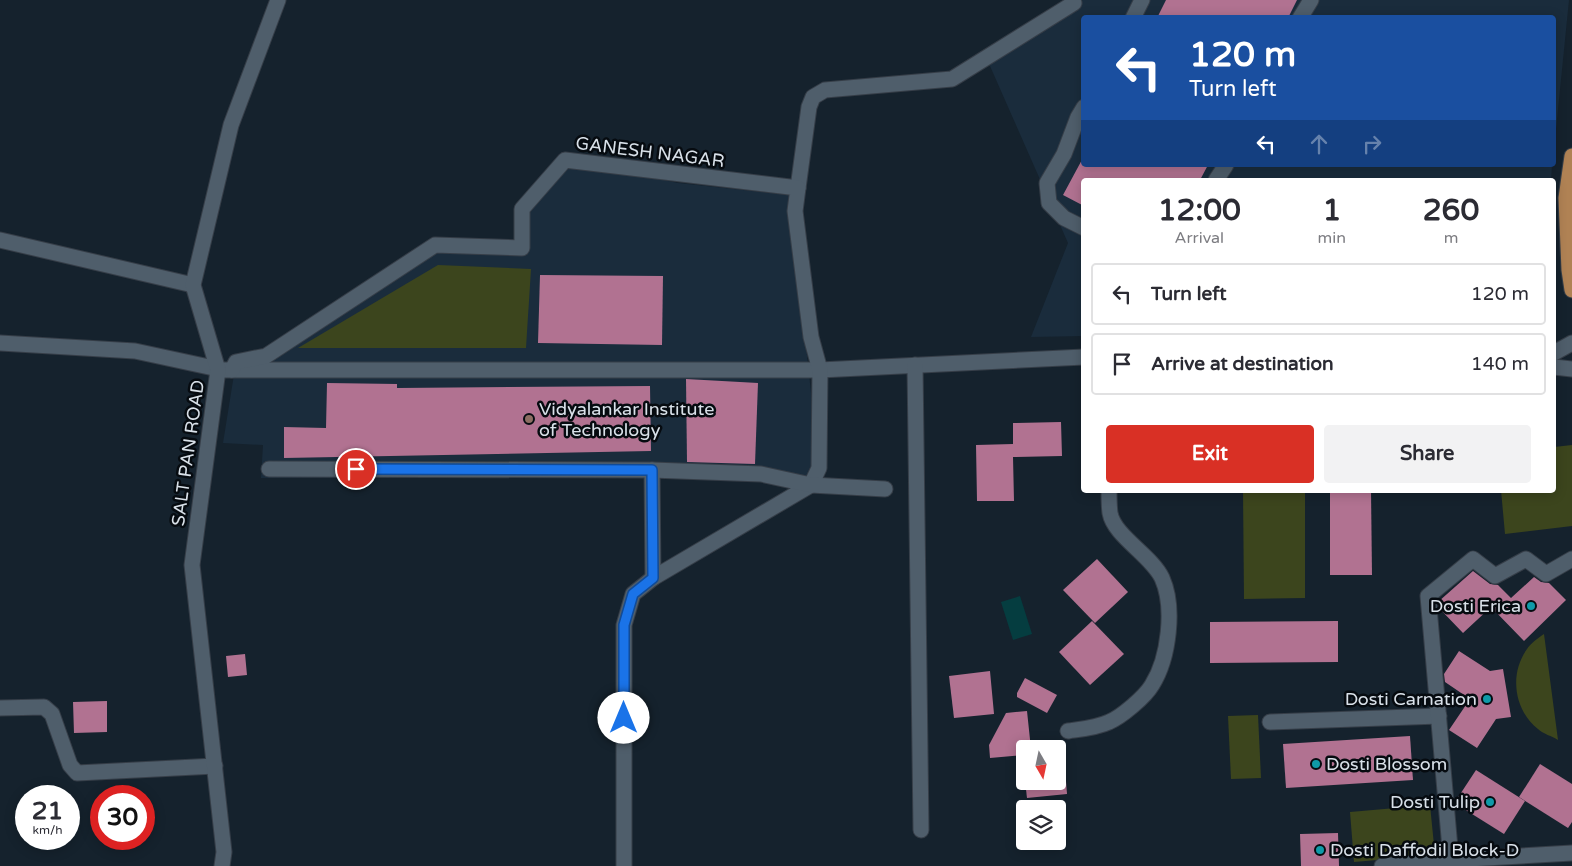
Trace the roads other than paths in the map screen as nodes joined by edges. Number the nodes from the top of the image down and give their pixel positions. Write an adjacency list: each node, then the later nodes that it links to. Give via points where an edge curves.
1 (278, 0): 14 (street, SALT PAN ROAD, via 231,125)
2 (1142, 0): 5 (street)
3 (1311, 0): 6 (street)
4 (1074, 3): 11 (street, via 952,79 825,90 813,97)
5 (1134, 15)
6 (1302, 15)
7 (1081, 112): 12 (street, via 1064,154 1047,183 1049,202 1064,218)
8 (1572, 156): 15 (main road, via 1566,198)
9 (1225, 167): 10 (street)
10 (1217, 178)
11 (798, 188): 23 (street, GANESH NAGAR, via 565,160 522,209 522,248 435,245 266,356 236,362); 24 (street, via 795,212 811,337)
12 (1081, 226)
13 (0, 240): 14 (street)
14 (193, 285): 23 (street, SALT PAN ROAD)
15 (1572, 290)
16 (0, 343): 23 (street, via 135,351)
17 (1572, 343): 18 (street)
18 (1556, 352)
19 (1081, 357): 20 (street)
20 (915, 365): 24 (street); 37 (street)
21 (1556, 367): 22 (street)
22 (1572, 369)
23 (225, 370): 24 (street); 36 (street, SALT PAN ROAD, via 192,565)
24 (820, 370): 27 (street, via 819,468)
25 (269, 469): 26 (street)
26 (652, 470): 27 (street, via 761,474); 31 (street)
27 (811, 486): 28 (street); 31 (street)
28 (885, 489)
29 (1109, 493): 35 (street, via 1110,514 1118,528 1162,577 1168,594 1169,627 1162,660 1151,687 1108,723)
30 (1572, 560): 33 (street, via 1546,574 1526,559 1495,576 1473,559 1428,596)
31 (653, 578): 41 (street, via 633,594 624,625)
32 (0, 708): 36 (street, via 44,707 49,710 70,765 77,773)
33 (1439, 716): 34 (street); 39 (street)
34 (1270, 722)
35 (1068, 731)
36 (215, 766): 40 (street, SALT PAN ROAD, via 224,852)
37 (921, 830)
38 (1572, 853): 39 (street)
39 (1450, 860): 42 (street)
40 (222, 866)
41 (624, 866)
42 (1382, 866)

